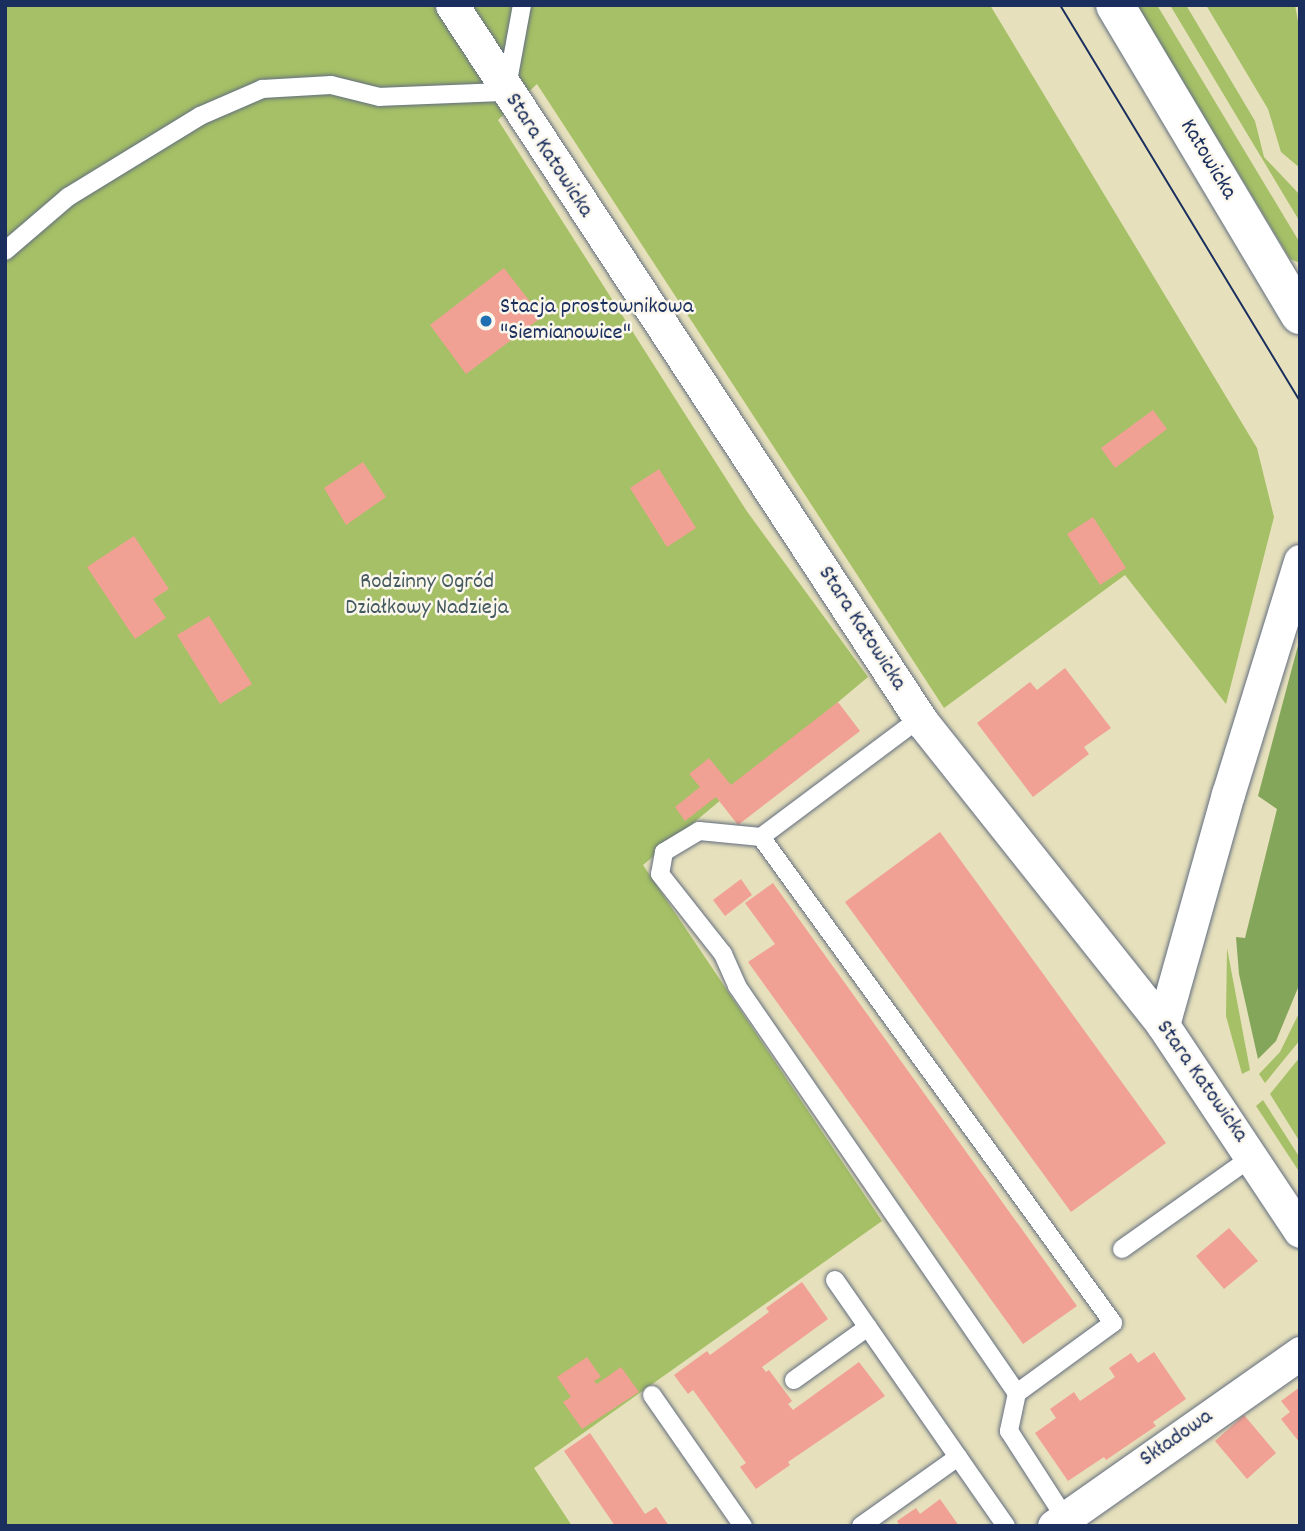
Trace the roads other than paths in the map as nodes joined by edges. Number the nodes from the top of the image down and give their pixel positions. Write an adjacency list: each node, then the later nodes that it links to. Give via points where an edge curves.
1 (452, 5): 4 (street, Stara Katowicka)
2 (522, 5): 4 (lane)
3 (1115, 5): 6 (main road, Katowicka)
4 (506, 92): 5 (lane, via 380,97 331,85 262,89 200,116 68,197); 8 (street, Stara Katowicka)
5 (5, 250)
6 (1300, 314)
7 (1300, 561): 10 (street)
8 (920, 718): 9 (lane); 10 (street, Stara Katowicka)
9 (761, 837): 18 (lane, via 1113,1322); 18 (lane, via 699,831 664,852 660,874 723,954 737,986)
10 (1163, 1026): 11 (street, Stara Katowicka)
11 (1252, 1157): 12 (street, Stara Katowicka); 13 (lane)
12 (1300, 1231)
13 (1122, 1249)
14 (835, 1280): 15 (lane)
15 (868, 1327): 17 (lane); 20 (lane)
16 (1300, 1353): 21 (street, Składowa)
17 (794, 1380)
18 (1017, 1393): 21 (lane, via 1009,1431)
19 (652, 1395): 22 (lane)
20 (958, 1457): 23 (lane); 24 (lane)
21 (1059, 1522)
22 (743, 1526)
23 (861, 1526)
24 (1006, 1526)

